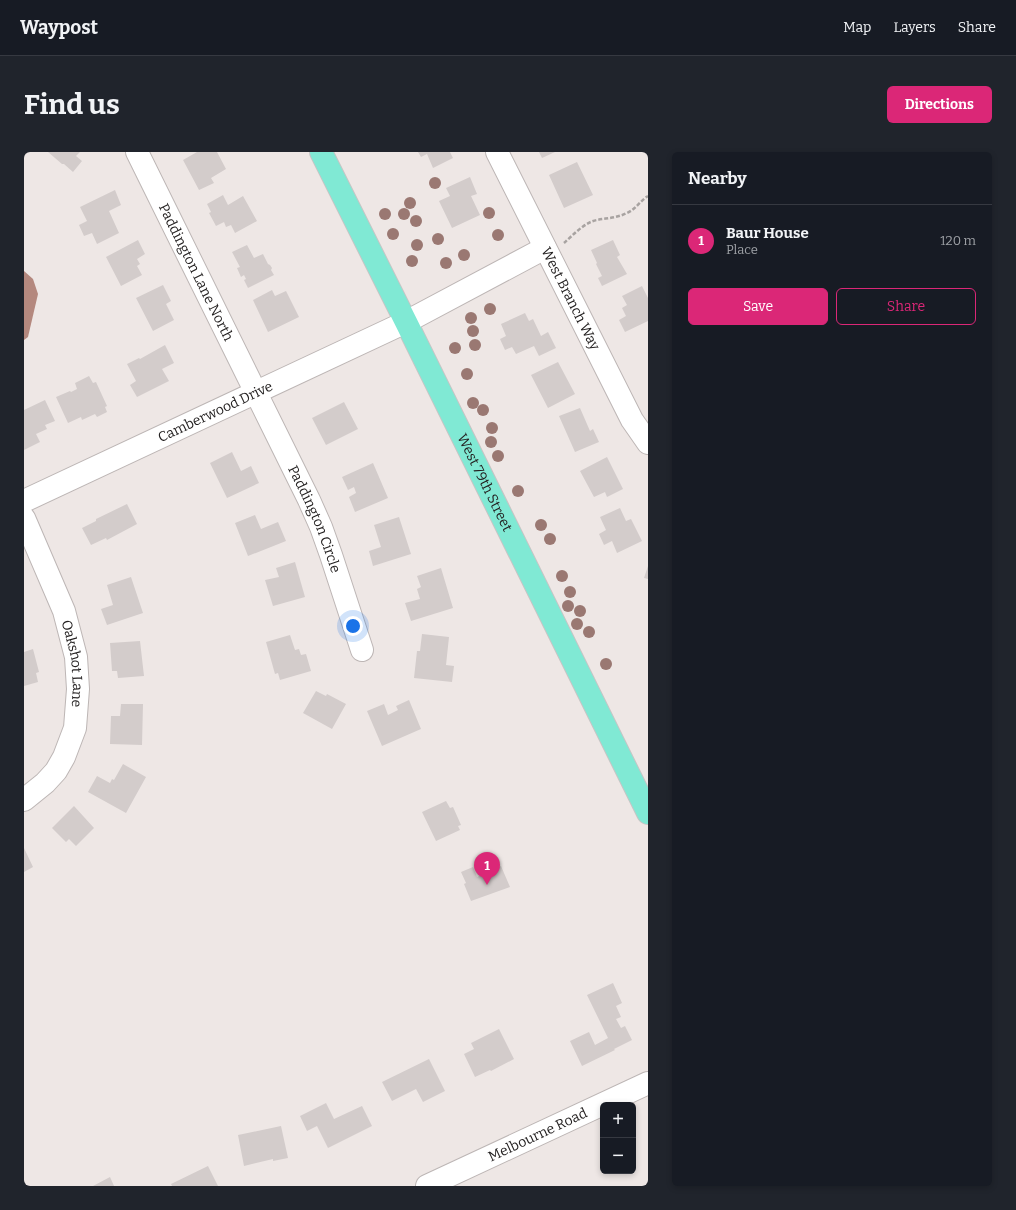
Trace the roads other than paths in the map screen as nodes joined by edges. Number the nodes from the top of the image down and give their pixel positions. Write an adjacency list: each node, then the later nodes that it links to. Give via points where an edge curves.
1 (137, 152): 6 (street, Paddington Lane North)
2 (321, 152): 5 (main road, West 79th Street)
3 (497, 152): 4 (street, West Branch Way)
4 (545, 248): 5 (street, Camberwood Drive); 7 (street, West Branch Way, via 632,420)
5 (406, 322): 6 (street, Camberwood Drive); 12 (main road, West 79th Street)
6 (256, 393): 8 (street, Camberwood Drive); 10 (street, Paddington Circle, via 321,527)
7 (648, 443)
8 (24, 501)
9 (24, 518): 11 (street, Oakshot Lane, via 64,611 76,657 78,689 75,728 64,757 45,783)
10 (362, 650)
11 (24, 800)
12 (648, 813)
13 (648, 1083): 14 (street, Melbourne Road)
14 (427, 1186)

